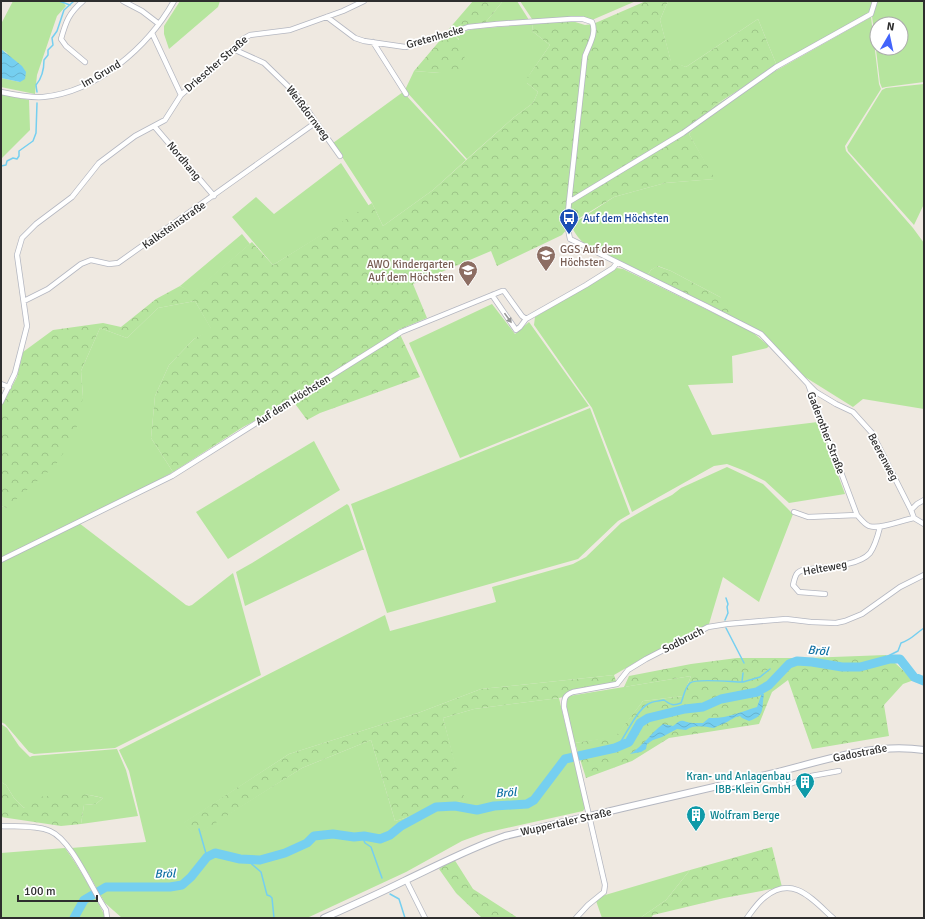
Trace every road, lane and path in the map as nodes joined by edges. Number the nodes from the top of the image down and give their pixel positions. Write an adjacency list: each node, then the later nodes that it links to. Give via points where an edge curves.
1 (83, 1): 11 (street, via 73,9 67,19 62,39 66,46)
2 (124, 1): 7 (street)
3 (174, 1): 7 (street, Im Grund)
4 (364, 1): 6 (street, Driescher Straße)
5 (875, 1): 19 (street, via 871,14 776,67 683,133)
6 (327, 17): 9 (street, Gretenhecke, via 354,38); 10 (street, Driescher Straße, via 290,30 250,35)
7 (159, 24): 8 (street, Im Grund)
8 (152, 33): 12 (street, Im Grund, via 113,70 76,89 44,97); 14 (street, Driescher Straße)
9 (373, 42): 13 (street); 19 (street, Gretenhecke, via 405,47 468,27 583,19 592,22 593,35 585,56)
10 (233, 48): 14 (street, Driescher Straße, via 209,73); 15 (street, Weißdornweg, via 264,63 296,94)
11 (85, 62)
12 (1, 92)
13 (406, 94)
14 (181, 96): 16 (street, via 165,120)
15 (315, 123): 17 (street, Weißdornweg); 18 (street, Kalksteinstraße)
16 (154, 126): 18 (street, Nordhang); 22 (street, via 135,136 99,163 72,197 22,238 17,255)
17 (340, 156)
18 (214, 196): 22 (street, Kalksteinstraße, via 118,263 91,260 81,264 48,289)
19 (568, 202): 20 (street, Gaderother Straße, via 567,224 570,239)
20 (617, 263): 23 (street, via 586,285); 25 (street, Gaderother Straße, via 761,334)
21 (492, 295): 23 (street, Auf dem Höchsten, via 504,291); 23 (street, one-way to 23, via 516,330); 35 (street, Auf dem Höchsten, via 401,332 172,476)
22 (24, 301): 26 (street, via 27,326)
23 (526, 319)
24 (1, 384): 26 (street)
25 (808, 384): 29 (street, Beerenweg, via 816,392 853,412 872,433); 31 (street, Gaderother Straße)
26 (9, 387): 27 (street)
27 (1, 402)
28 (924, 500): 29 (street)
29 (911, 510): 32 (street, Beerenweg)
30 (794, 512): 31 (street, via 808,517)
31 (857, 515): 34 (street, via 869,526)
32 (914, 518): 33 (street); 34 (street)
33 (924, 524)
34 (880, 527): 37 (street, Helteweg, via 870,553 863,559 803,570 796,574 792,585 799,592)
35 (1, 560)
36 (924, 574): 42 (street, Sodbruch, via 900,587 862,614 845,621 836,623 786,619 708,627 628,670 617,684 568,694 564,699 564,707)
37 (825, 594)
38 (924, 750): 39 (main road, Gadostraße, via 883,747)
39 (820, 762): 40 (main road, Wuppertaler Straße)
40 (780, 771): 41 (street, via 785,786 811,776); 42 (main road, Wuppertaler Straße)
41 (839, 771)
42 (589, 816): 44 (main road, Wuppertaler Straße, via 505,836); 48 (street, Sodbruch, via 605,885 604,892)
43 (1, 826): 45 (street, via 51,831 67,845 106,910)
44 (406, 880): 46 (main road, Wuppertaler Straße); 47 (street)
45 (107, 918)
46 (324, 918)
47 (425, 918)
48 (576, 918)
49 (747, 918): 50 (street, via 765,897 789,887 809,896)
50 (834, 918)

